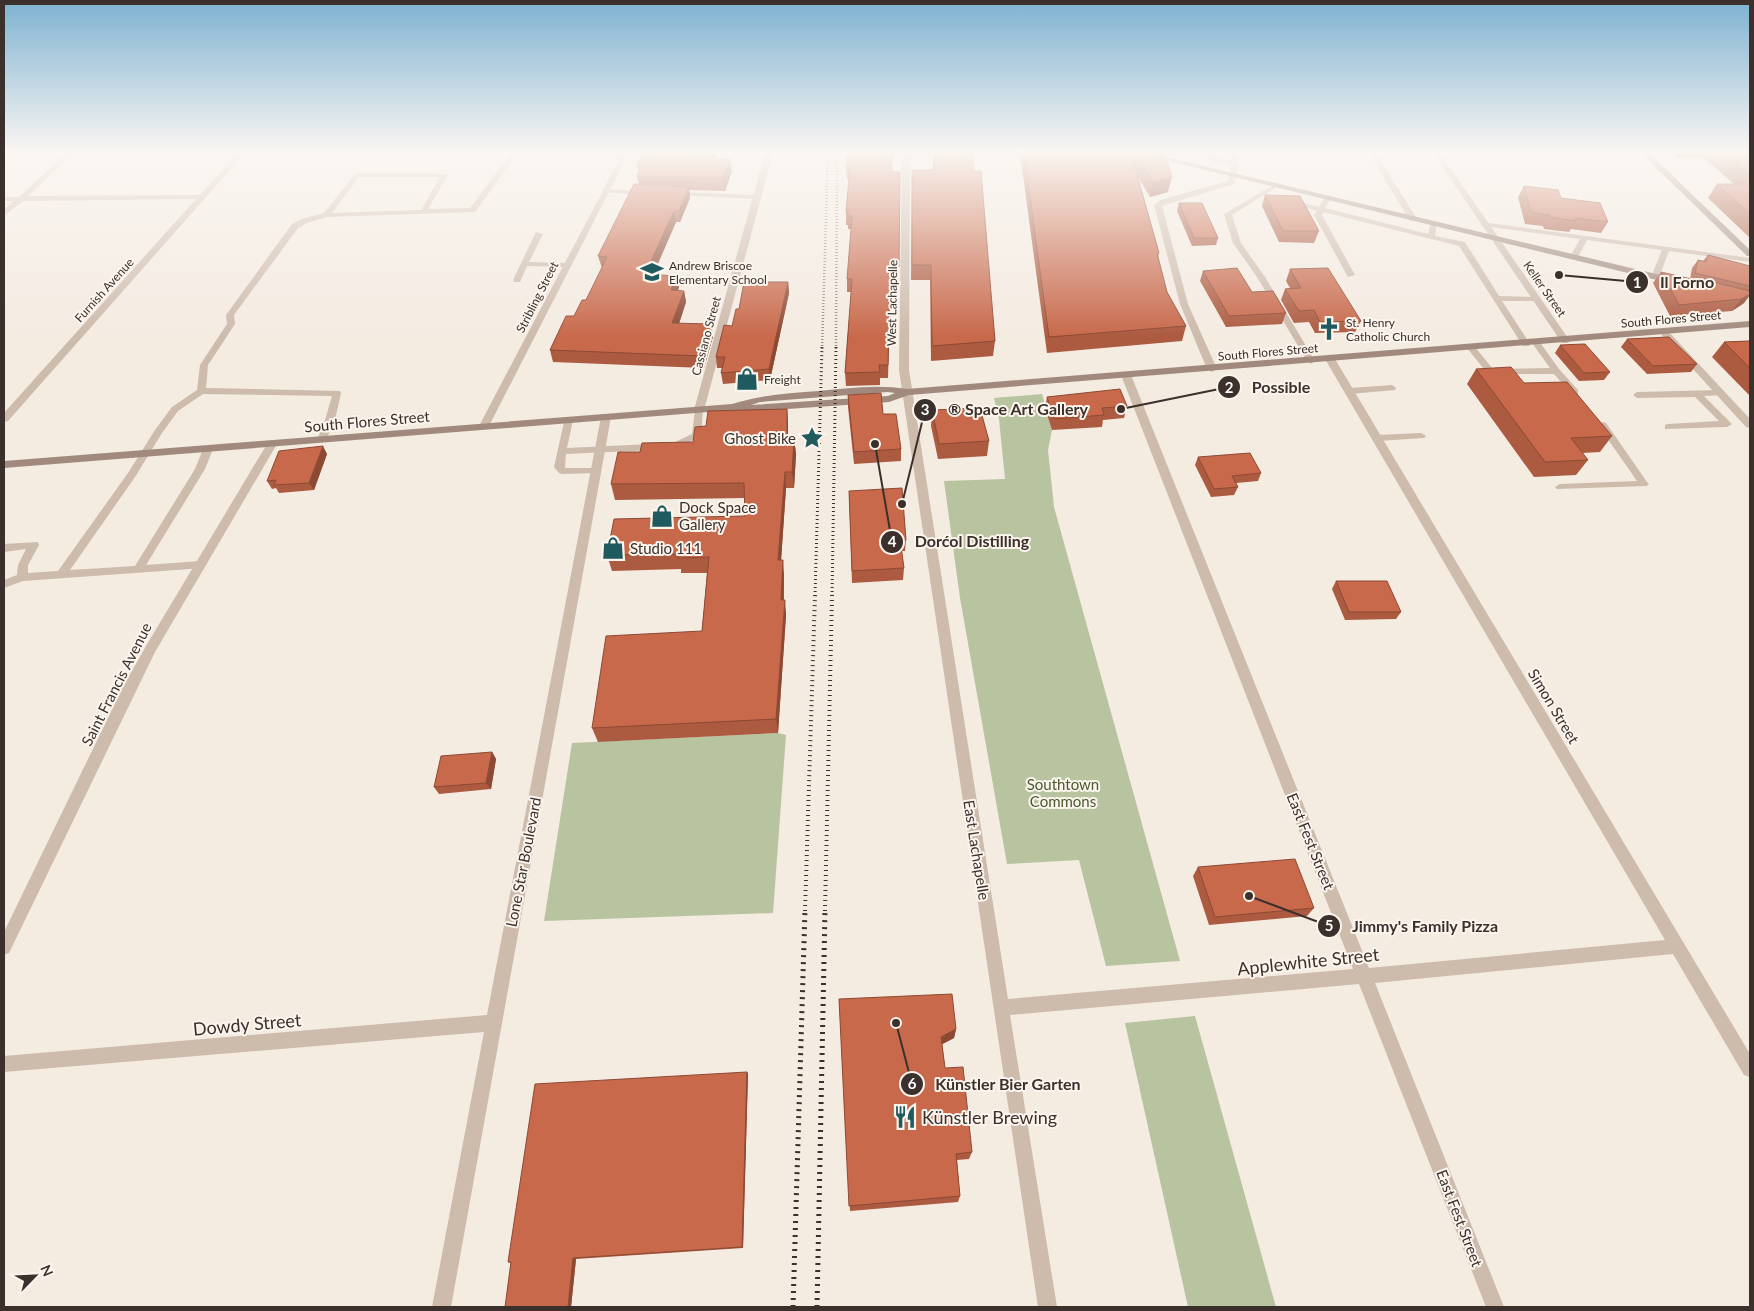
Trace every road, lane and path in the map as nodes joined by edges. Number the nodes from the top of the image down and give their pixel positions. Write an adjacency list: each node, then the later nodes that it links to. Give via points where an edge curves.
1 (188, 214): 55 (street, Furnish Avenue)
2 (353, 214): 14 (lane)
3 (594, 214): 27 (street, Stribling Street)
4 (752, 214): 52 (street, Cassiano Street)
5 (905, 214): 47 (street, West Lachapelle, via 904,370)
6 (1160, 214): 41 (street, via 1184,304)
7 (1228, 214): 40 (lane, via 1237,243)
8 (1318, 214): 28 (lane)
9 (1341, 214): 19 (lane)
10 (1392, 214): 15 (main road)
11 (1409, 214): 15 (lane)
12 (1477, 214): 17 (street, Keller Street)
13 (1708, 214): 23 (main road)
14 (327, 215): 45 (lane, via 295,226 230,315 231,324 204,365)
15 (1412, 219): 16 (main road)
16 (1434, 224): 19 (lane); 20 (main road)
17 (1484, 224): 20 (street, Keller Street); 21 (lane)
18 (539, 234): 26 (lane)
19 (1430, 237): 32 (lane, via 1462,244)
20 (1494, 238): 24 (main road); 33 (street, Keller Street)
21 (1584, 238): 22 (lane); 24 (lane)
22 (1666, 249): 25 (lane); 29 (lane)
23 (1750, 254)
24 (1574, 257): 29 (main road)
25 (1750, 260)
26 (524, 264): 27 (lane); 30 (lane)
27 (568, 265): 58 (street, Stribling Street)
28 (1351, 275)
29 (1655, 277): 31 (main road)
30 (517, 280)
31 (1684, 284)
32 (1497, 298): 33 (lane); 37 (lane)
33 (1536, 299): 36 (street, Keller Street)
34 (1749, 326): 35 (main road, South Flores Street)
35 (1664, 332): 36 (main road, South Flores Street); 48 (street)
36 (1565, 341): 37 (main road, South Flores Street)
37 (1531, 343): 38 (main road, South Flores Street); 42 (lane)
38 (1471, 348): 39 (main road, South Flores Street); 42 (lane, via 1491,372)
39 (1330, 360): 40 (main road, South Flores Street); 46 (street, Simon Street)
40 (1311, 361): 41 (main road, South Flores Street)
41 (1212, 369): 43 (main road, South Flores Street)
42 (1556, 371): 51 (lane)
43 (1126, 375): 47 (main road, South Flores Street); 79 (street, East Fest Street)
44 (1392, 388): 46 (lane)
45 (201, 391): 62 (lane, via 338,393); 67 (lane, via 175,409)
46 (1350, 391): 61 (street, Simon Street)
47 (907, 392): 52 (main road, South Flores Street, via 889,400); 80 (street, East Lachapelle)
48 (1720, 393): 49 (lane); 57 (street)
49 (1697, 394): 50 (lane); 59 (lane, via 1728,424)
50 (1637, 395)
51 (1582, 400)
52 (699, 410): 54 (main road, South Flores Street); 65 (lane, via 696,436 674,446)
53 (1594, 415): 70 (lane, via 1644,484)
54 (606, 417): 56 (main road, South Flores Street); 65 (street, Lone Star Boulevard)
55 (4, 419)
56 (568, 420): 58 (main road, South Flores Street); 66 (lane)
57 (1750, 425)
58 (484, 426): 62 (main road, South Flores Street)
59 (1668, 427)
60 (1421, 436): 61 (lane)
61 (1377, 438): 77 (street, Simon Street)
62 (322, 440): 63 (main road, South Flores Street)
63 (272, 444): 64 (main road, South Flores Street); 72 (street, Saint Francis Avenue)
64 (208, 449): 67 (main road, South Flores Street); 73 (lane, via 200,469)
65 (600, 450): 66 (lane); 69 (street, Lone Star Boulevard)
66 (562, 451): 69 (lane, via 559,467 562,471)
67 (144, 454): 68 (main road, South Flores Street); 74 (lane)
68 (4, 464)
69 (596, 470): 81 (street, Lone Star Boulevard)
70 (1560, 487)
71 (4, 548): 75 (lane, via 34,545 23,565)
72 (200, 565): 73 (lane); 78 (street, Saint Francis Avenue, via 129,688)
73 (139, 568): 74 (lane)
74 (61, 574): 75 (lane)
75 (22, 577): 76 (lane)
76 (4, 584)
77 (1678, 946): 79 (street, Applewhite Street); 83 (street, Simon Street)
78 (4, 948)
79 (1364, 976): 80 (street, Applewhite Street); 86 (street, East Fest Street)
80 (1001, 1008): 85 (street, East Lachapelle)
81 (493, 1023): 82 (street, Dowdy Street); 84 (street, Lone Star Boulevard)
82 (4, 1064)
83 (1750, 1069)
84 (441, 1307)
85 (1047, 1307)
86 (1495, 1307)

